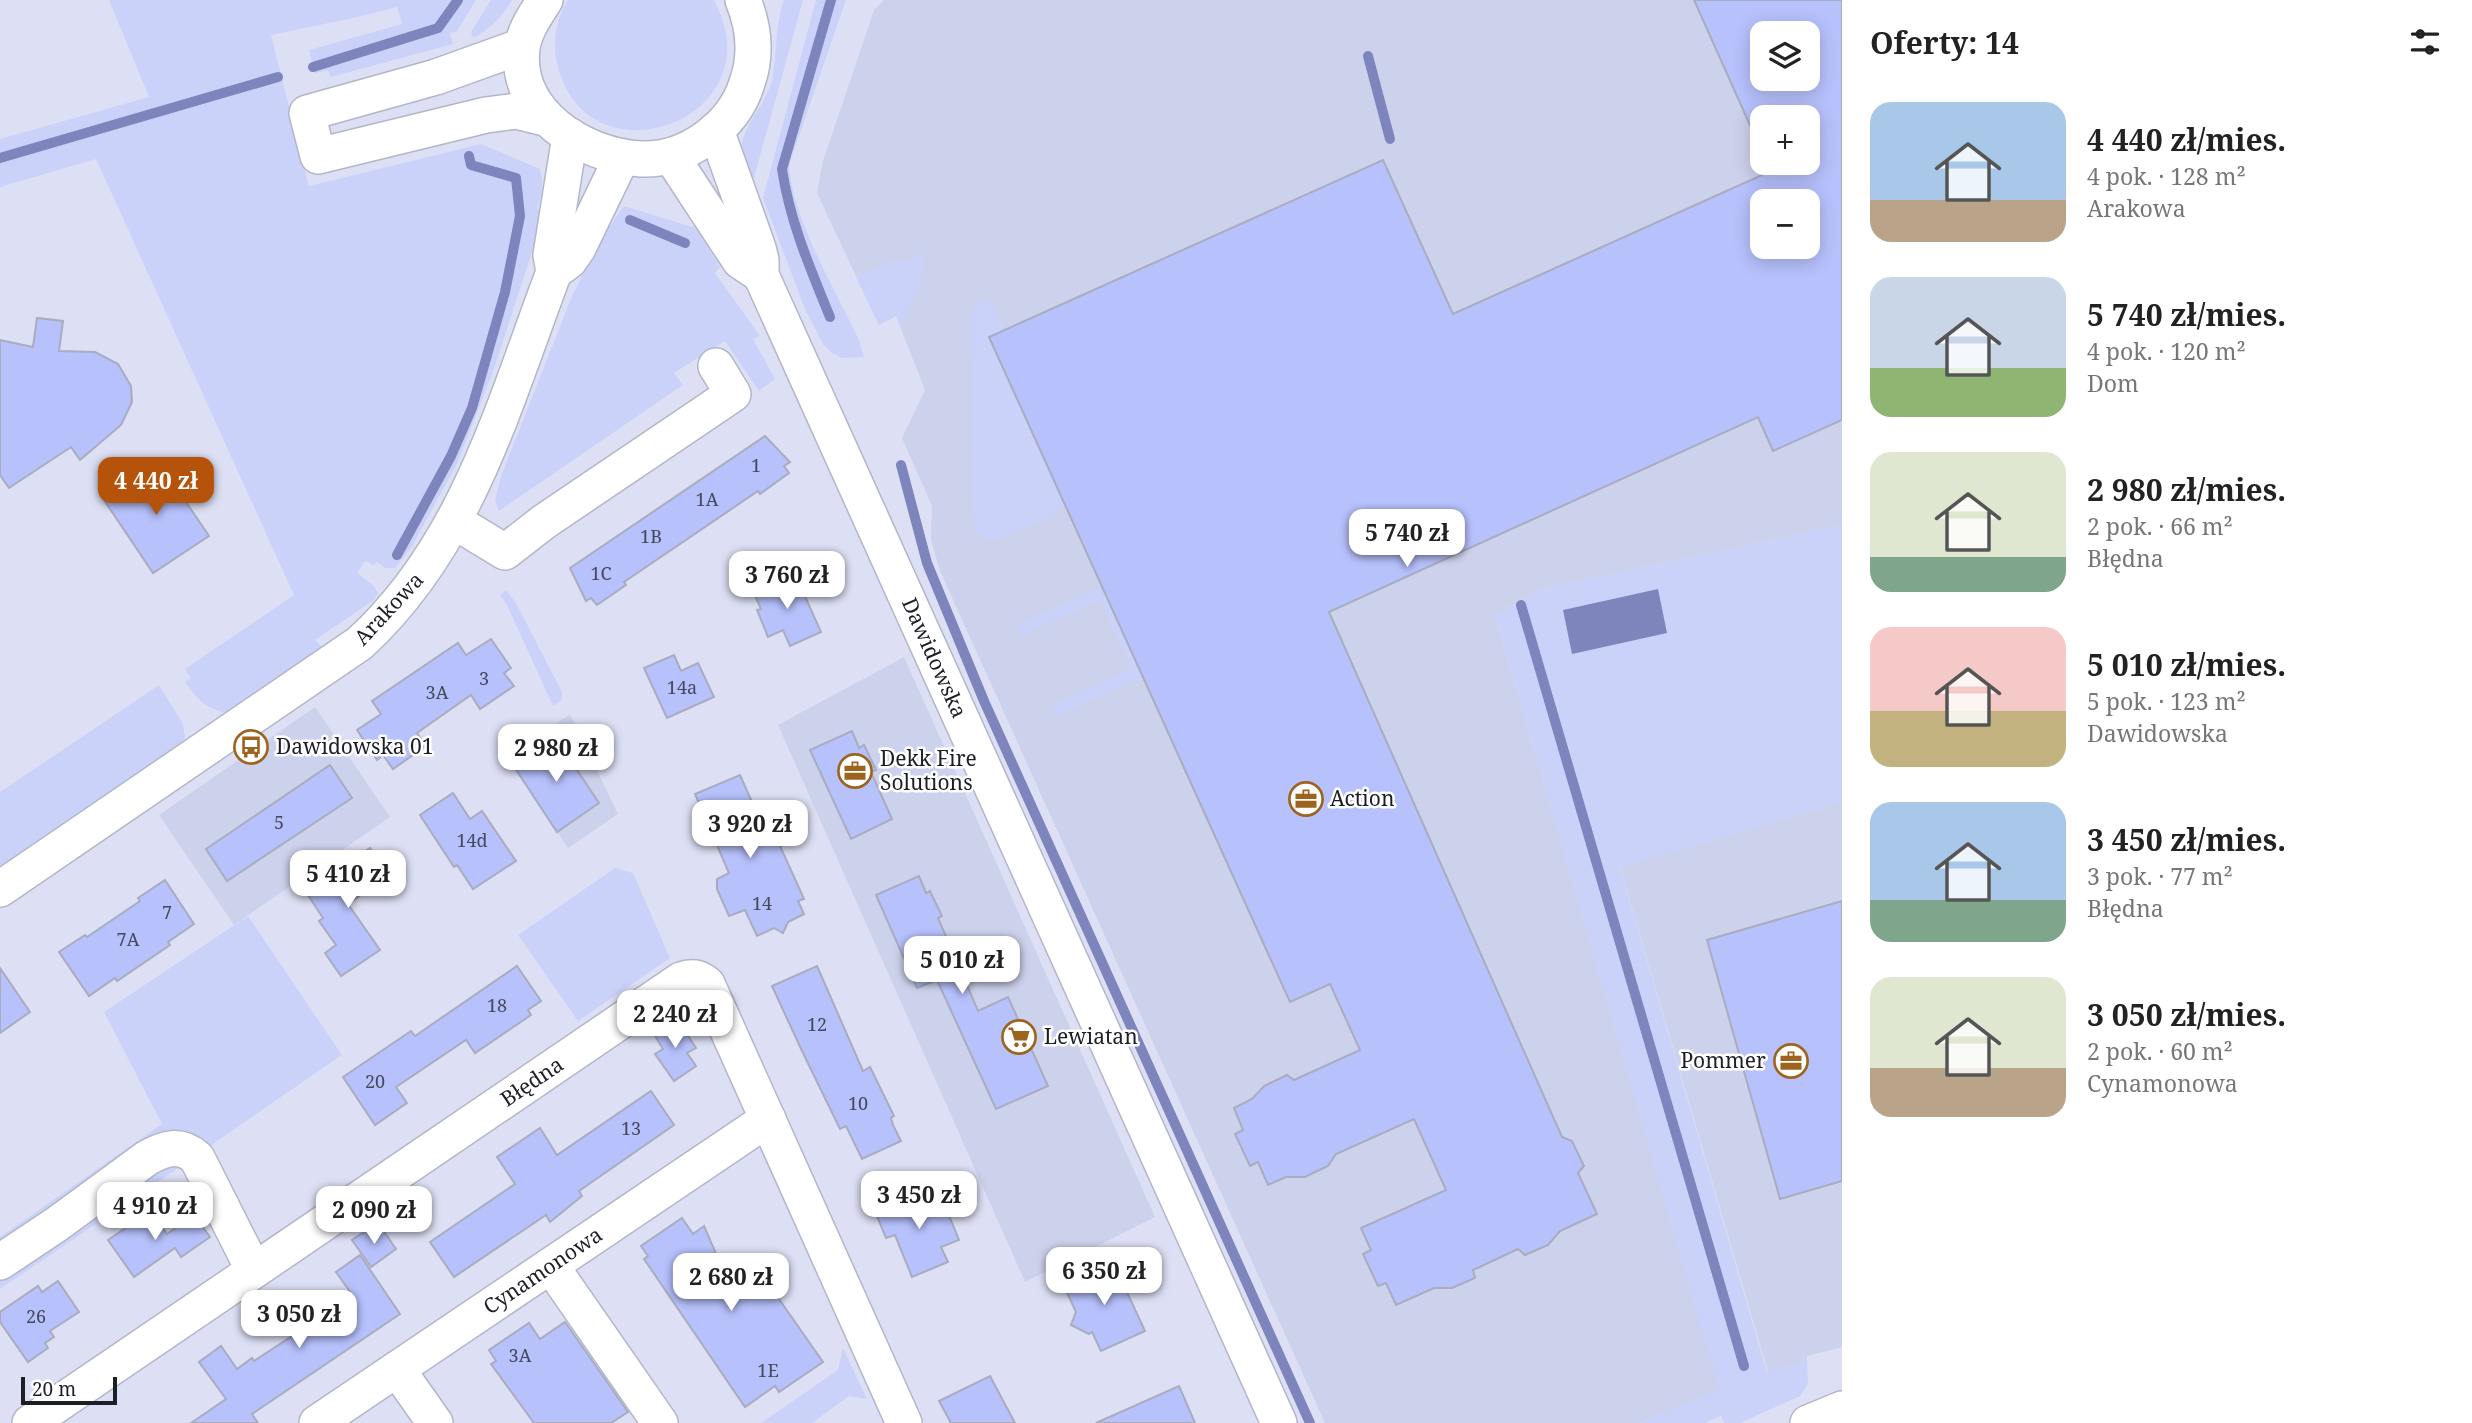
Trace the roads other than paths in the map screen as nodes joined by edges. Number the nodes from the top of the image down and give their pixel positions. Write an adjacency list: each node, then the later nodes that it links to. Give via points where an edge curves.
1 (545, 0): 3 (street)
2 (752, 8): 5 (street, via 753,57 745,92)
3 (522, 46): 4 (street, via 522,67 533,101); 4 (street, via 436,77 307,113 318,156 516,111)
4 (557, 127): 7 (street, via 597,150); 8 (street)
5 (716, 130): 6 (street); 9 (street, Dawidowska, via 758,248)
6 (671, 156): 7 (street); 9 (street, Dawidowska, via 740,261)
7 (622, 157): 8 (street, via 578,248)
8 (554, 272): 11 (street, Arakowa, via 479,472)
9 (761, 275): 24 (street, Dawidowska)
10 (716, 366): 11 (street, via 733,394 505,552)
11 (454, 521): 12 (street, Arakowa, via 418,580 360,643)
12 (0, 889)
13 (768, 1119): 15 (street, Cynamonowa); 16 (street, Błędna, via 707,984 691,976); 23 (street, Błędna)
14 (0, 1262): 16 (street, via 147,1158 176,1147 197,1158)
15 (551, 1266): 17 (street, Cynamonowa); 22 (street)
16 (255, 1269): 19 (street, Błędna)
17 (397, 1369): 20 (street, Cynamonowa); 21 (street)
18 (1842, 1409): 25 (street)
19 (30, 1423)
20 (317, 1423)
21 (435, 1423)
22 (660, 1423)
23 (904, 1423)
24 (1279, 1423)
25 (1808, 1423)

